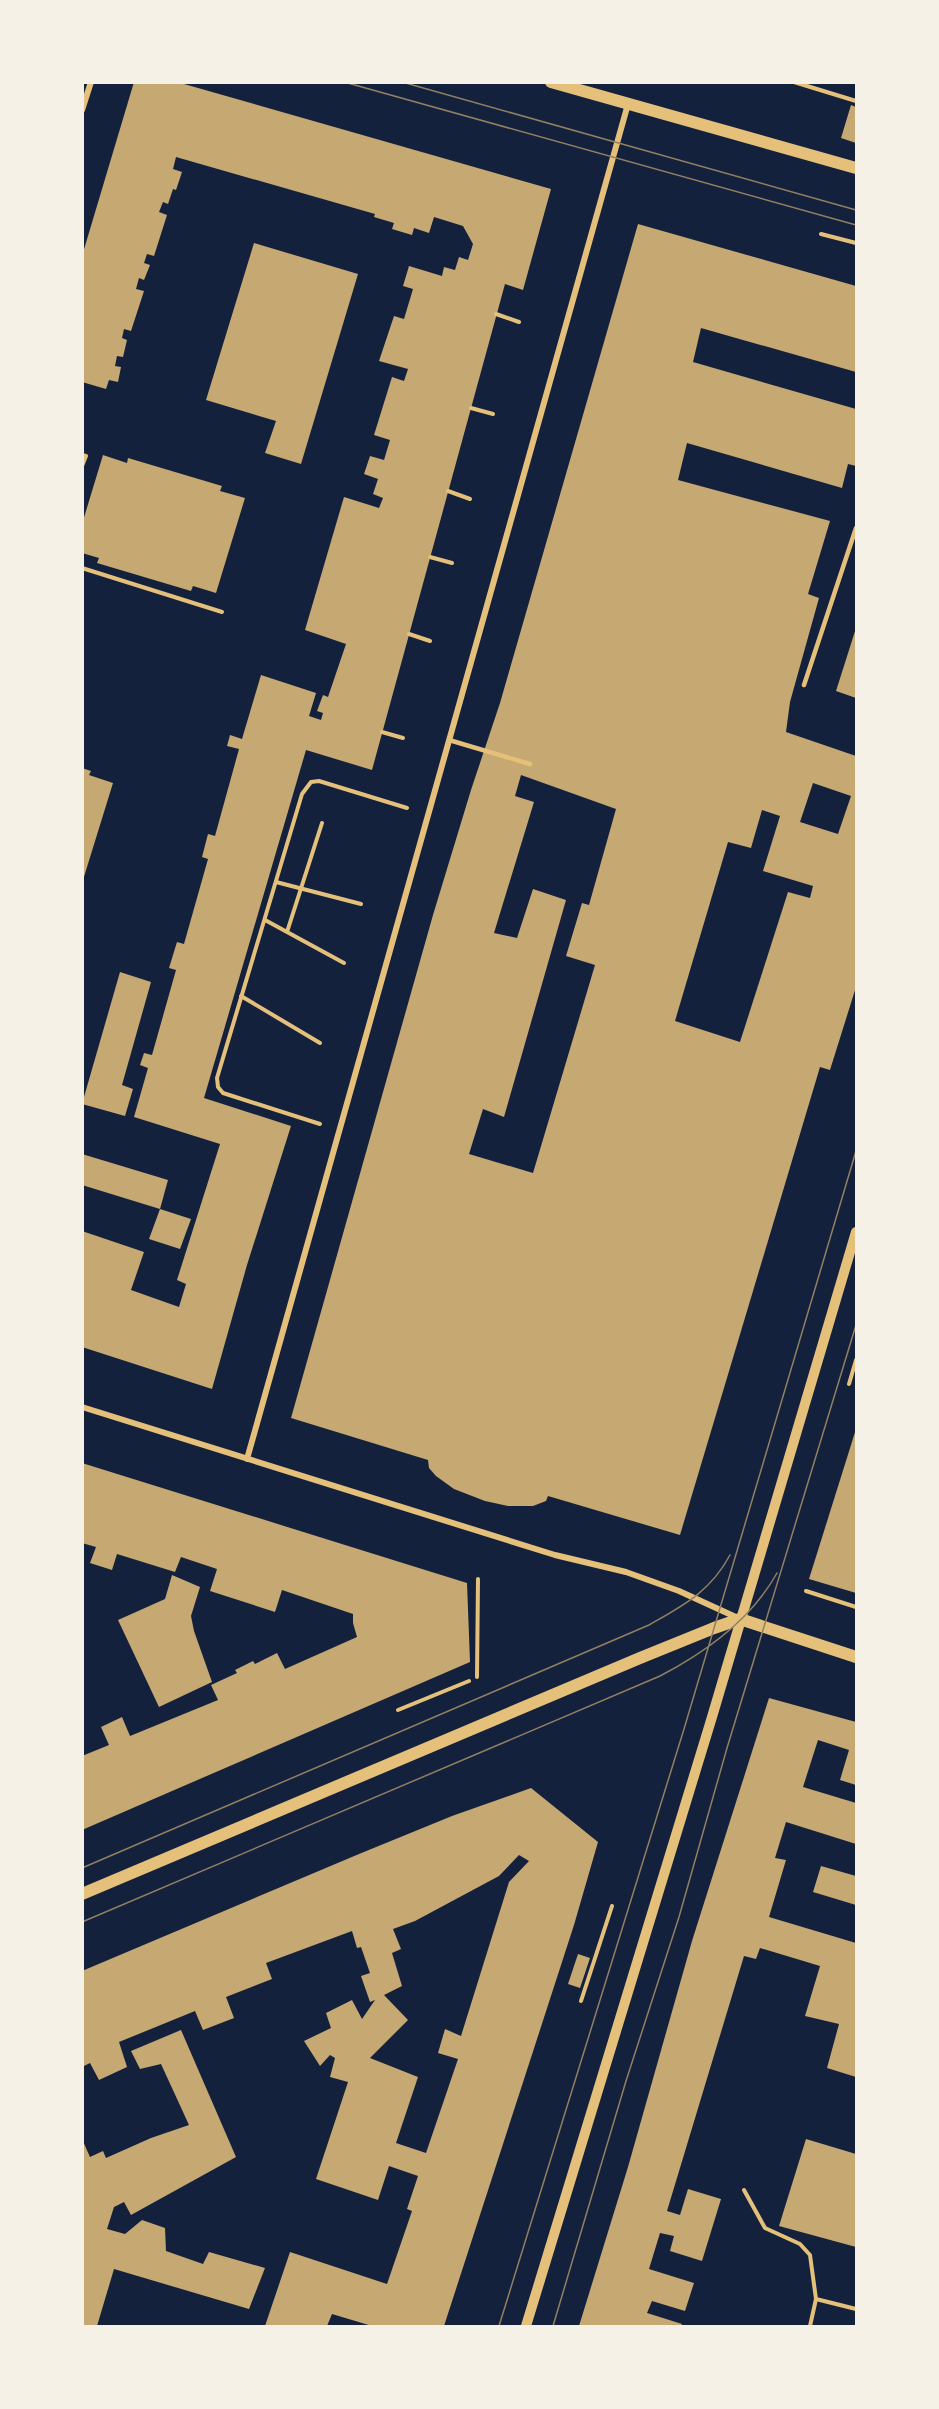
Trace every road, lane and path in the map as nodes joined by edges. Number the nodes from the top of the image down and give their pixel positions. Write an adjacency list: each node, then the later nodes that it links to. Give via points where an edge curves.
1 (91, 82): 6 (street)
2 (551, 82): 5 (main road)
3 (794, 82): 4 (path)
4 (856, 101)
5 (628, 104): 7 (main road); 28 (street)
6 (82, 110)
7 (856, 168)
8 (821, 234): 9 (path)
9 (856, 243)
10 (496, 314): 11 (path)
11 (519, 322)
12 (471, 408): 13 (path)
13 (493, 414)
14 (82, 455): 15 (path, via 86,456)
15 (82, 466)
16 (448, 491): 17 (path)
17 (470, 499)
18 (856, 528): 25 (lane)
19 (430, 557): 20 (path)
20 (452, 563)
21 (82, 568): 22 (path)
22 (222, 612)
23 (409, 634): 24 (path)
24 (430, 641)
25 (804, 685)
26 (382, 732): 27 (path)
27 (403, 738)
28 (449, 740): 29 (lane); 30 (street)
29 (530, 764)
30 (428, 815): 32 (path, via 319,781 311,782 302,794); 40 (street)
31 (322, 823): 33 (path)
32 (276, 882): 33 (path); 35 (path)
33 (301, 888): 34 (path); 36 (path)
34 (361, 904)
35 (265, 920): 36 (path); 38 (path)
36 (287, 932): 37 (path)
37 (344, 963)
38 (241, 996): 39 (path); 40 (path, via 217,1078 223,1093)
39 (320, 1043)
40 (339, 1131): 45 (street)
41 (856, 1232): 49 (street)
42 (856, 1360): 43 (path)
43 (849, 1384)
44 (82, 1407): 45 (street)
45 (247, 1458): 49 (street, via 555,1555 652,1581)
46 (478, 1579): 51 (path)
47 (806, 1591): 48 (path)
48 (856, 1607)
49 (740, 1619): 50 (main road); 54 (main road, via 631,1661); 60 (street)
50 (856, 1657)
51 (477, 1677)
52 (469, 1681): 53 (path)
53 (398, 1710)
54 (82, 1894)
55 (612, 1906): 56 (path)
56 (581, 2001)
57 (744, 2190): 58 (path, via 765,2228 800,2244 810,2255)
58 (816, 2298): 59 (path); 61 (path)
59 (856, 2309)
60 (526, 2326)
61 (810, 2326)

